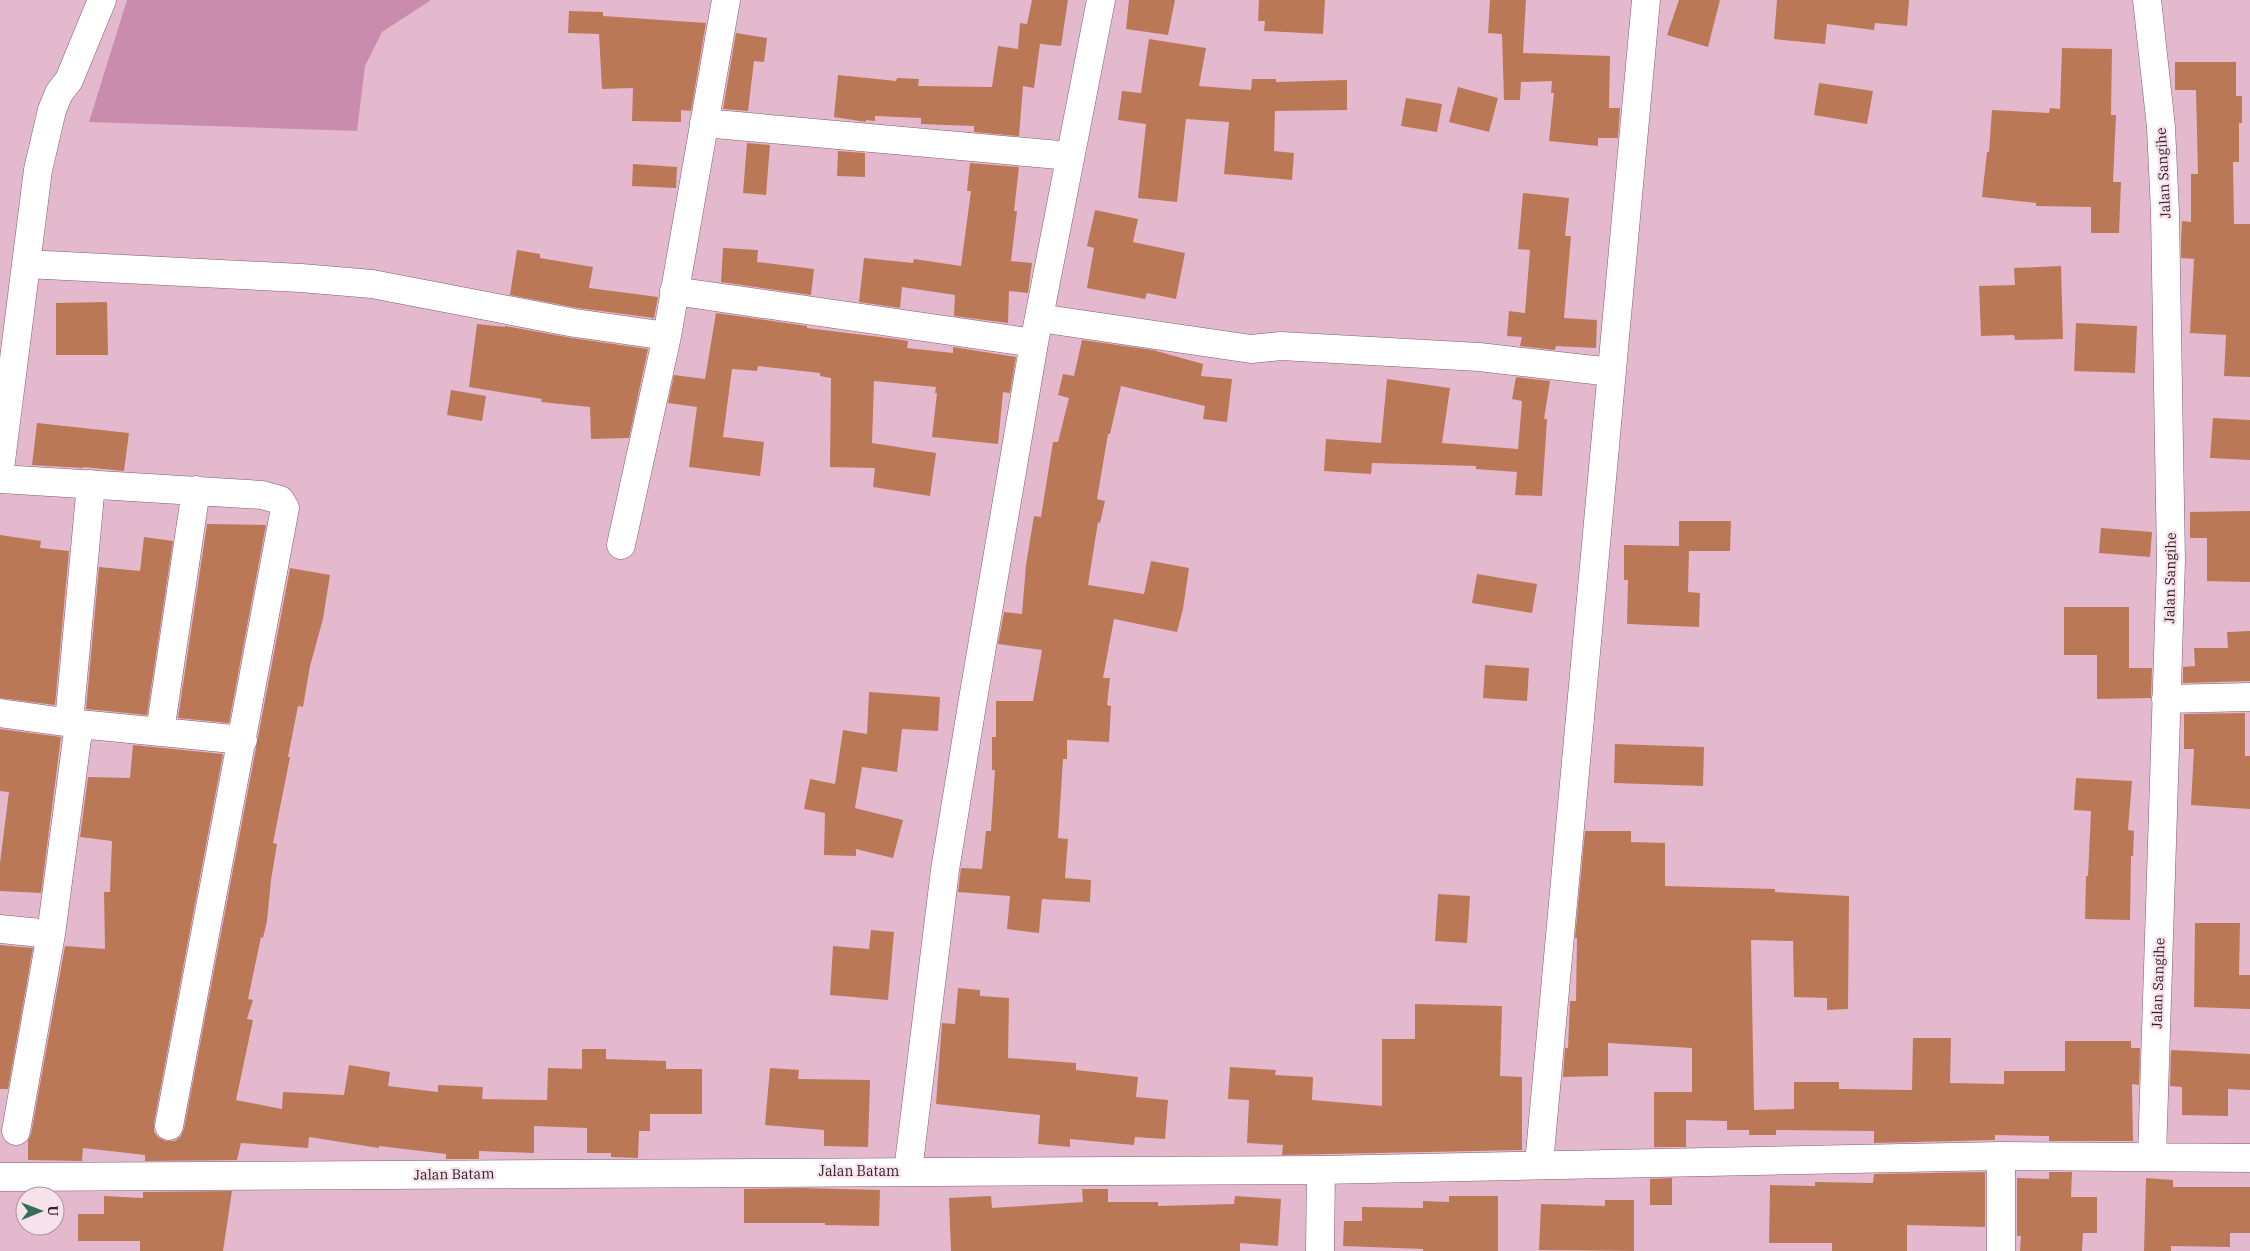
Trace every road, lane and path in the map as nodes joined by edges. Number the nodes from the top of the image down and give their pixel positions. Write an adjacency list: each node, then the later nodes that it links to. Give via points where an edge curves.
1 (102, 0): 8 (street, via 69,80 52,110 38,170)
2 (726, 0): 6 (street)
3 (1101, 0): 7 (street)
4 (1646, 0): 12 (street)
5 (2147, 0): 19 (street, Jalan Sangihe, via 2161,127 2165,212 2171,561)
6 (704, 123): 7 (street); 9 (street)
7 (1070, 156): 10 (street)
8 (26, 264): 11 (street, via 372,284 575,323); 13 (street)
9 (674, 292): 10 (street); 11 (street)
10 (1037, 330): 12 (street, via 1251,349 1282,346 1479,357); 33 (street, via 945,870)
11 (667, 336): 17 (street)
12 (1612, 372): 31 (street)
13 (0, 469)
14 (0, 479): 15 (street)
15 (91, 484): 16 (street); 21 (street)
16 (196, 490): 22 (street); 23 (street, via 269,496 280,500 285,508)
17 (621, 545)
18 (2250, 697): 19 (street)
19 (2166, 699): 29 (street, Jalan Sangihe)
20 (0, 713): 21 (street)
21 (74, 723): 22 (street); 25 (street)
22 (160, 732): 23 (street)
23 (243, 740): 26 (street)
24 (0, 929): 25 (street)
25 (51, 934): 27 (street)
26 (169, 1126)
27 (16, 1131)
28 (2001, 1156): 29 (street, Jalan Batam); 31 (street, Jalan Batam); 36 (street)
29 (2152, 1156): 30 (street, Jalan Batam)
30 (2250, 1158)
31 (1539, 1164): 32 (street, Jalan Batam)
32 (1321, 1170): 33 (street, Jalan Batam); 35 (street)
33 (908, 1171): 34 (street, Jalan Batam)
34 (0, 1177)
35 (1320, 1251)
36 (2001, 1251)

